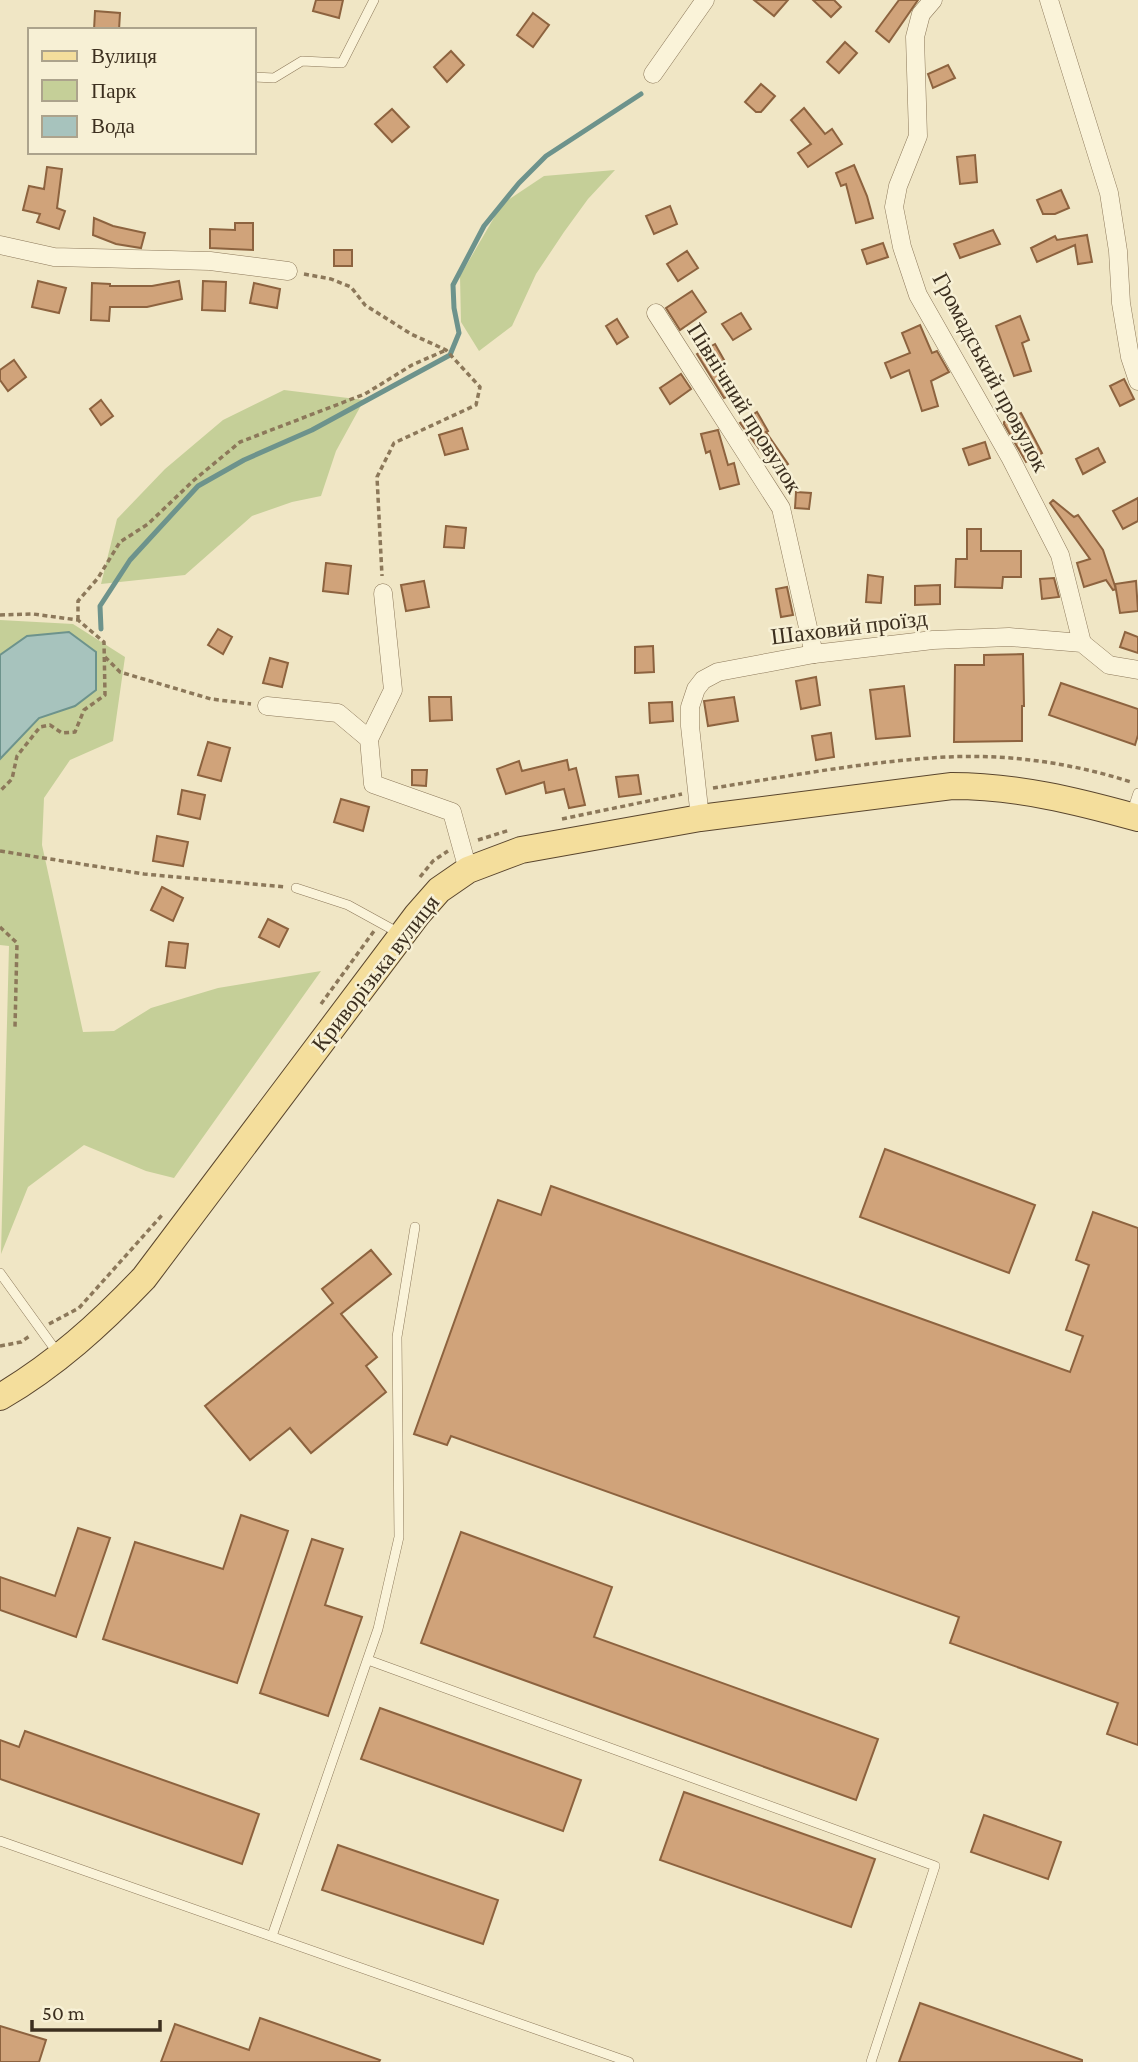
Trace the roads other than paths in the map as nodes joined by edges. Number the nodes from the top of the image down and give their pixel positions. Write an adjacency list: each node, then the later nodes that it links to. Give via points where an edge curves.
1 (374, 0): 6 (lane, via 342,63 302,61 274,78)
2 (705, 0): 5 (street)
3 (933, 0): 12 (street, Громадський провулок, via 922,14 915,37 918,136 894,207 902,247 918,295 1060,555)
4 (1048, 0): 10 (street, via 1109,193 1121,303)
5 (653, 74)
6 (256, 77)
7 (0, 245): 8 (street, via 54,257 210,261)
8 (288, 271)
9 (656, 313): 13 (street, Північний провулок, via 781,508)
10 (1138, 381)
11 (383, 593): 16 (street, via 393,690)
12 (1082, 643): 13 (street, Шаховий проїзд, via 1009,637 946,639); 14 (street, via 1108,665)
13 (814, 654): 18 (street, Шаховий проїзд, via 718,672 696,689 690,726)
14 (1138, 670)
15 (267, 706): 16 (street, via 338,713)
16 (369, 739): 19 (street, via 373,783 452,812)
17 (1135, 809): 18 (main road, Криворізька вулиця, via 1017,789 952,786)
18 (700, 818): 19 (main road, Криворізька вулиця, via 521,850)
19 (468, 870): 21 (main road, Криворізька вулиця, via 439,890)
20 (296, 888): 21 (lane, via 348,905)
21 (402, 935): 24 (main road, Криворізька вулиця, via 144,1278)
22 (415, 1227): 26 (lane, via 397,1337 399,1537)
23 (0, 1273): 24 (lane)
24 (61, 1357): 25 (main road, Криворізька вулиця)
25 (0, 1397)
26 (368, 1660): 28 (lane); 30 (lane, via 935,1866)
27 (0, 1841): 28 (lane)
28 (272, 1936): 29 (lane)
29 (629, 2062)
30 (871, 2062)

